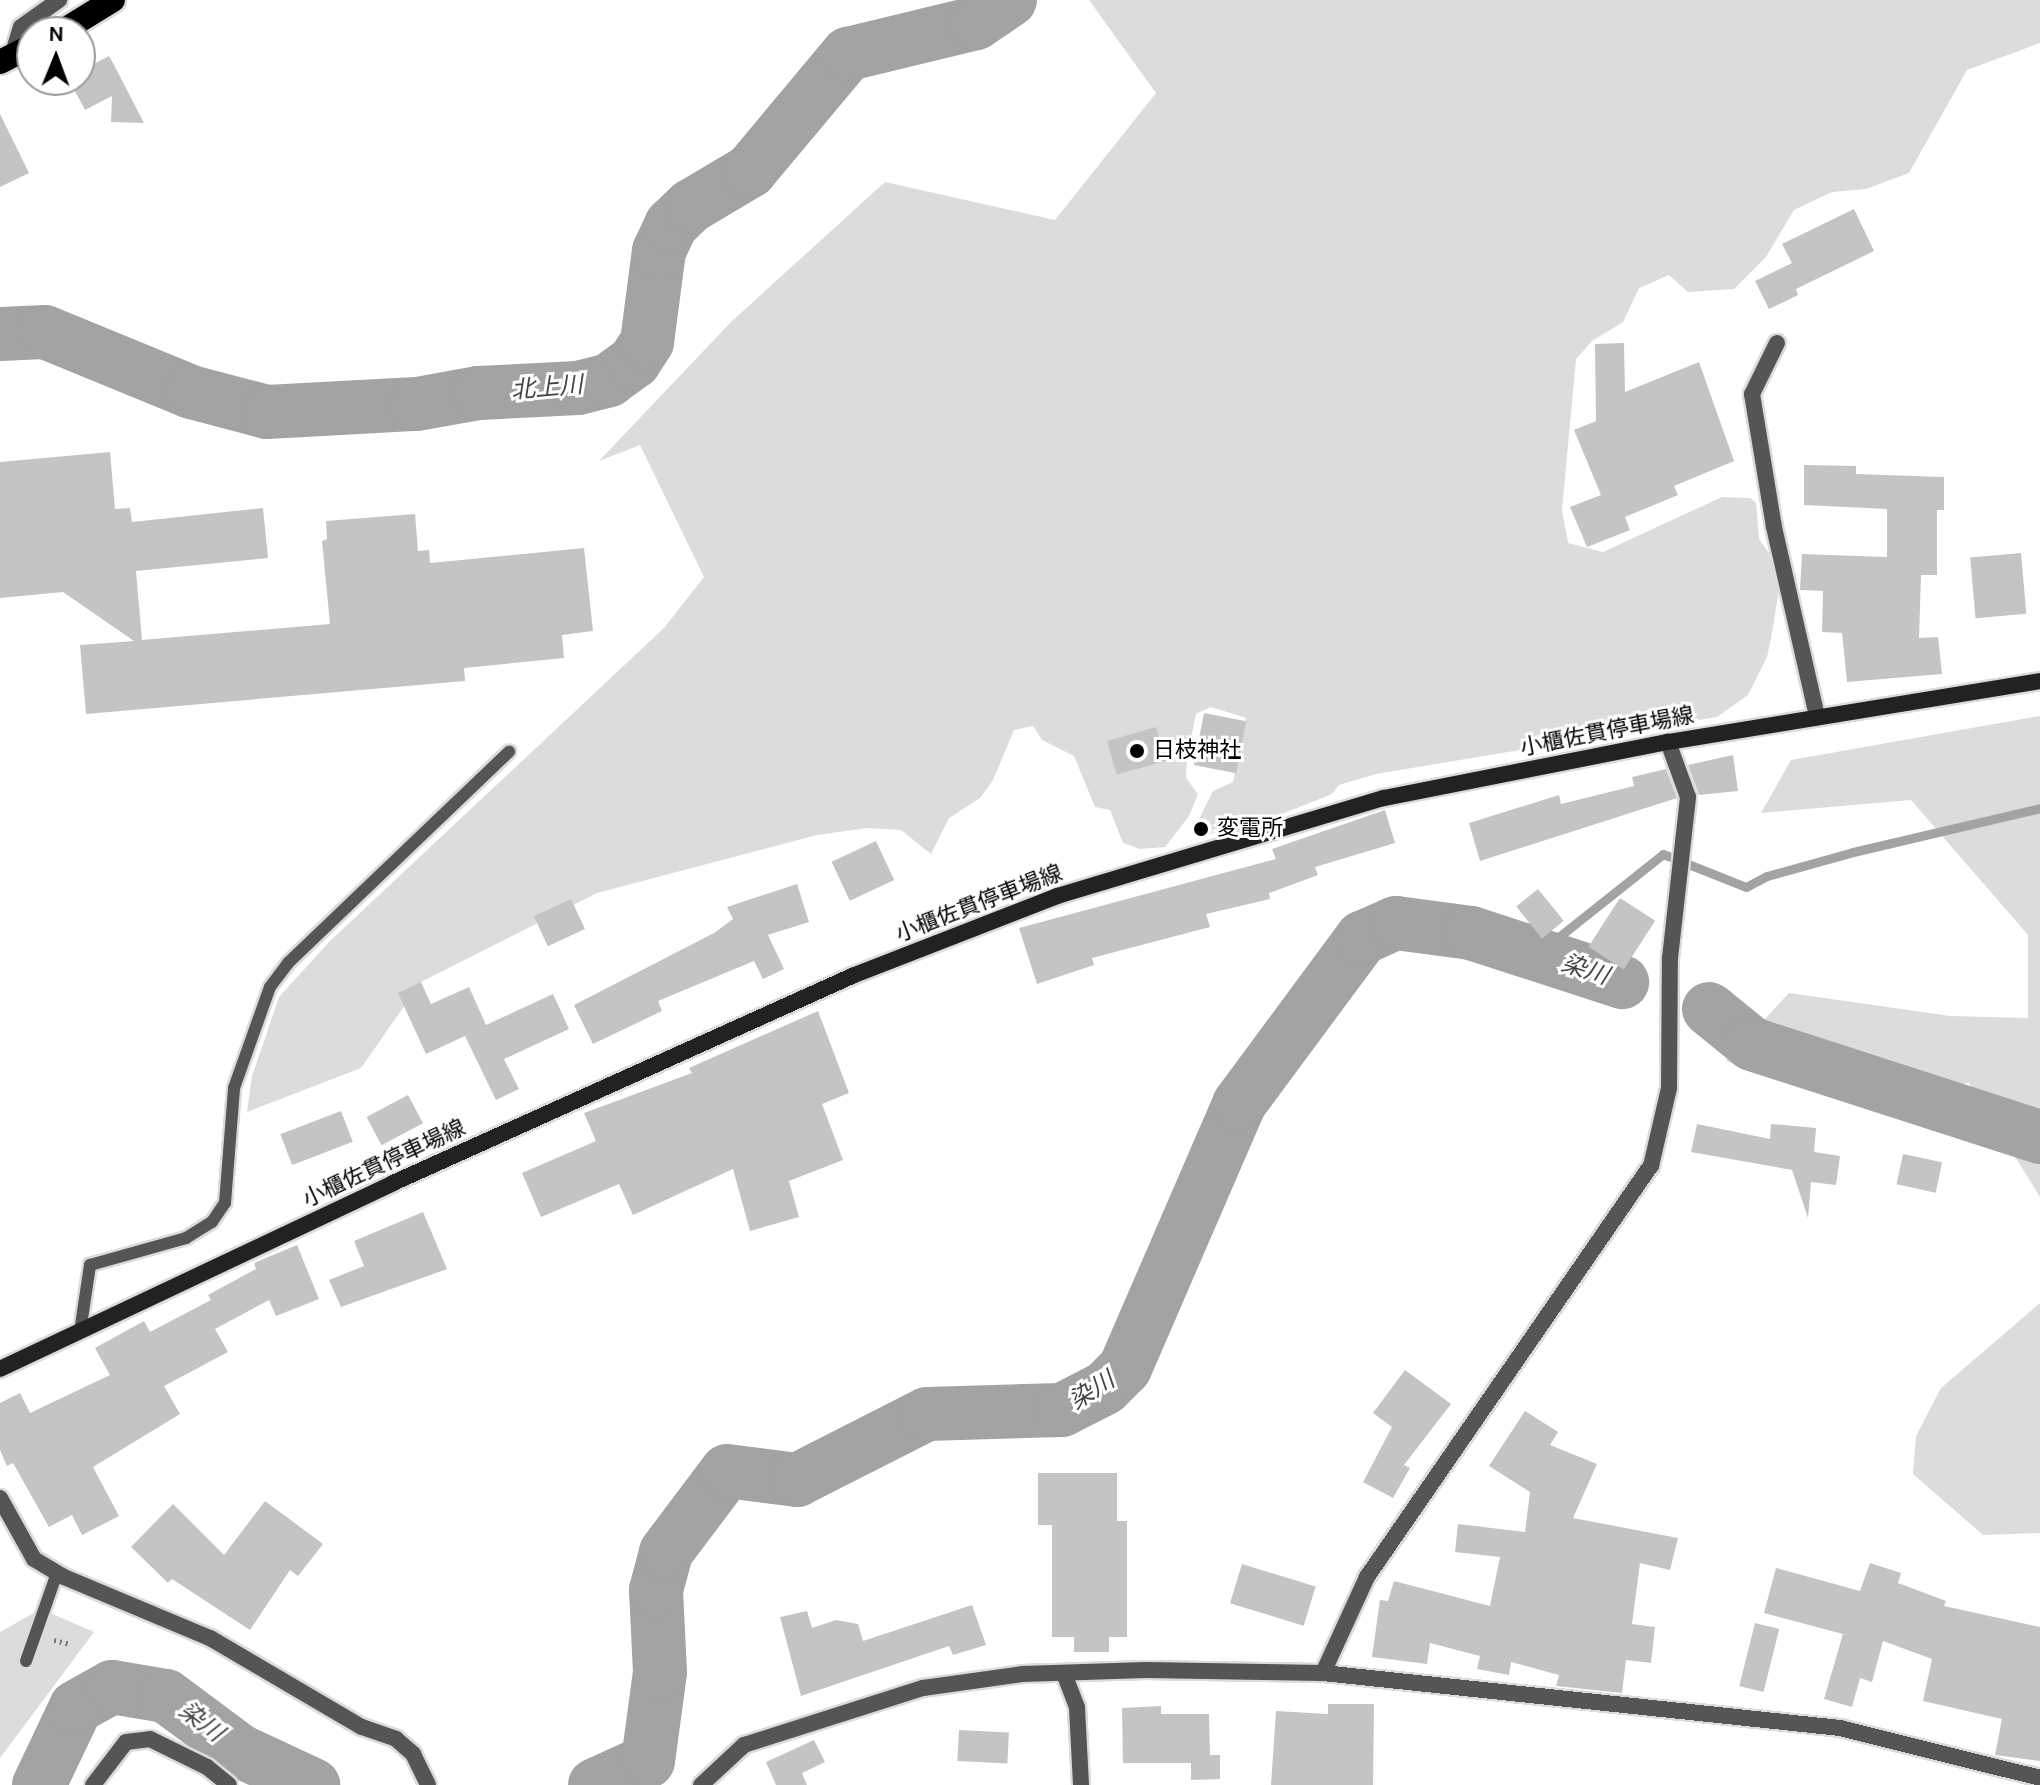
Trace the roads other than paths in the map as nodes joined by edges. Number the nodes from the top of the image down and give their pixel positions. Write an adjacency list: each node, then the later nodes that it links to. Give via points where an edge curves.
1 (59, 0): 4 (street, via 21,27)
2 (113, 0): 3 (highway)
3 (87, 16)
4 (15, 55)
5 (1777, 343): 7 (street, via 1752,394 1774,527)
6 (2040, 681): 7 (main road, 小櫃佐貫停車場線)
7 (1817, 717): 8 (main road, 小櫃佐貫停車場線)
8 (1668, 742): 10 (main road, 小櫃佐貫停車場線, via 1384,798 1057,896 823,989 393,1183); 15 (street, via 1688,797 1670,958 1669,1088 1651,1166 1367,1577)
9 (509, 752): 10 (lane, via 322,930 270,987 234,1088 225,1203 212,1222 186,1238 90,1265)
10 (80, 1332): 11 (main road, 小櫃佐貫停車場線)
11 (0, 1369)
12 (0, 1498): 13 (street, via 34,1559)
13 (57, 1573): 14 (lane); 20 (street, via 210,1638 350,1720 396,1739 413,1754)
14 (26, 1661)
15 (1323, 1673): 16 (street, via 1146,1670); 17 (street, via 1840,1728)
16 (1065, 1676): 21 (street, via 975,1678 824,1716 744,1745); 22 (street, via 1077,1708)
17 (2040, 1778)
18 (93, 1785): 19 (street, via 126,1742 150,1739 207,1767)
19 (229, 1785)
20 (428, 1785)
21 (701, 1785)
22 (1081, 1785)

